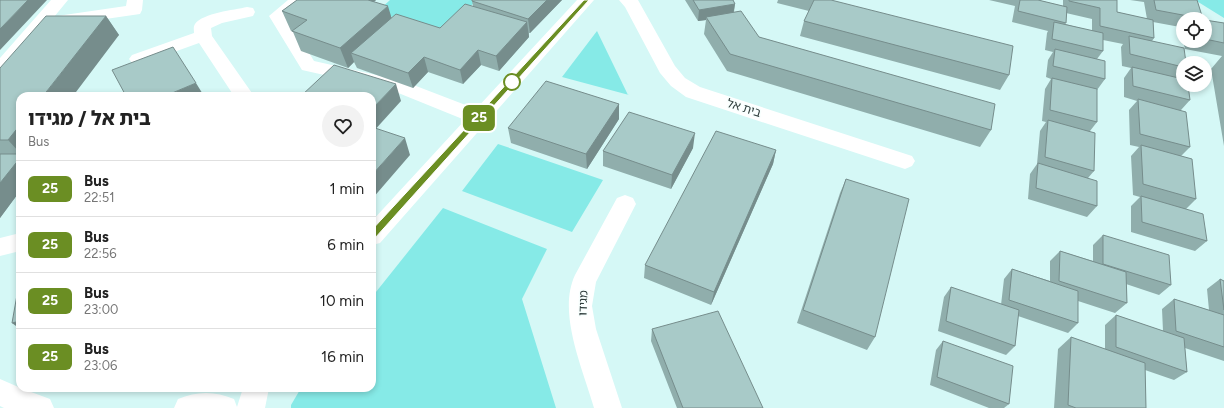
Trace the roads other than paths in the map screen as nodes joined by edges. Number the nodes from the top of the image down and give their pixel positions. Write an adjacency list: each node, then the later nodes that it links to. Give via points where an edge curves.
1 (60, 0): 7 (street)
2 (135, 0): 7 (street, via 134,10)
3 (298, 0): 12 (street, via 278,16 308,66 396,85)
4 (586, 0): 12 (street)
5 (627, 0): 13 (street, בית אל, via 632,4 667,69 678,82 693,92)
6 (247, 12): 8 (street, via 216,19 202,26)
7 (39, 24): 10 (street)
8 (203, 36): 9 (street); 11 (street)
9 (138, 59)
10 (0, 70)
11 (241, 92)
12 (479, 118): 15 (street)
13 (905, 161)
14 (625, 204): 23 (street, מגידו, via 584,282 580,306 583,329)
15 (376, 232)
16 (16, 243): 17 (street)
17 (0, 247)
18 (207, 392): 20 (street)
19 (255, 392): 22 (street)
20 (187, 408): 21 (street, via 204,405)
21 (224, 408)
22 (251, 408)
23 (608, 408)

